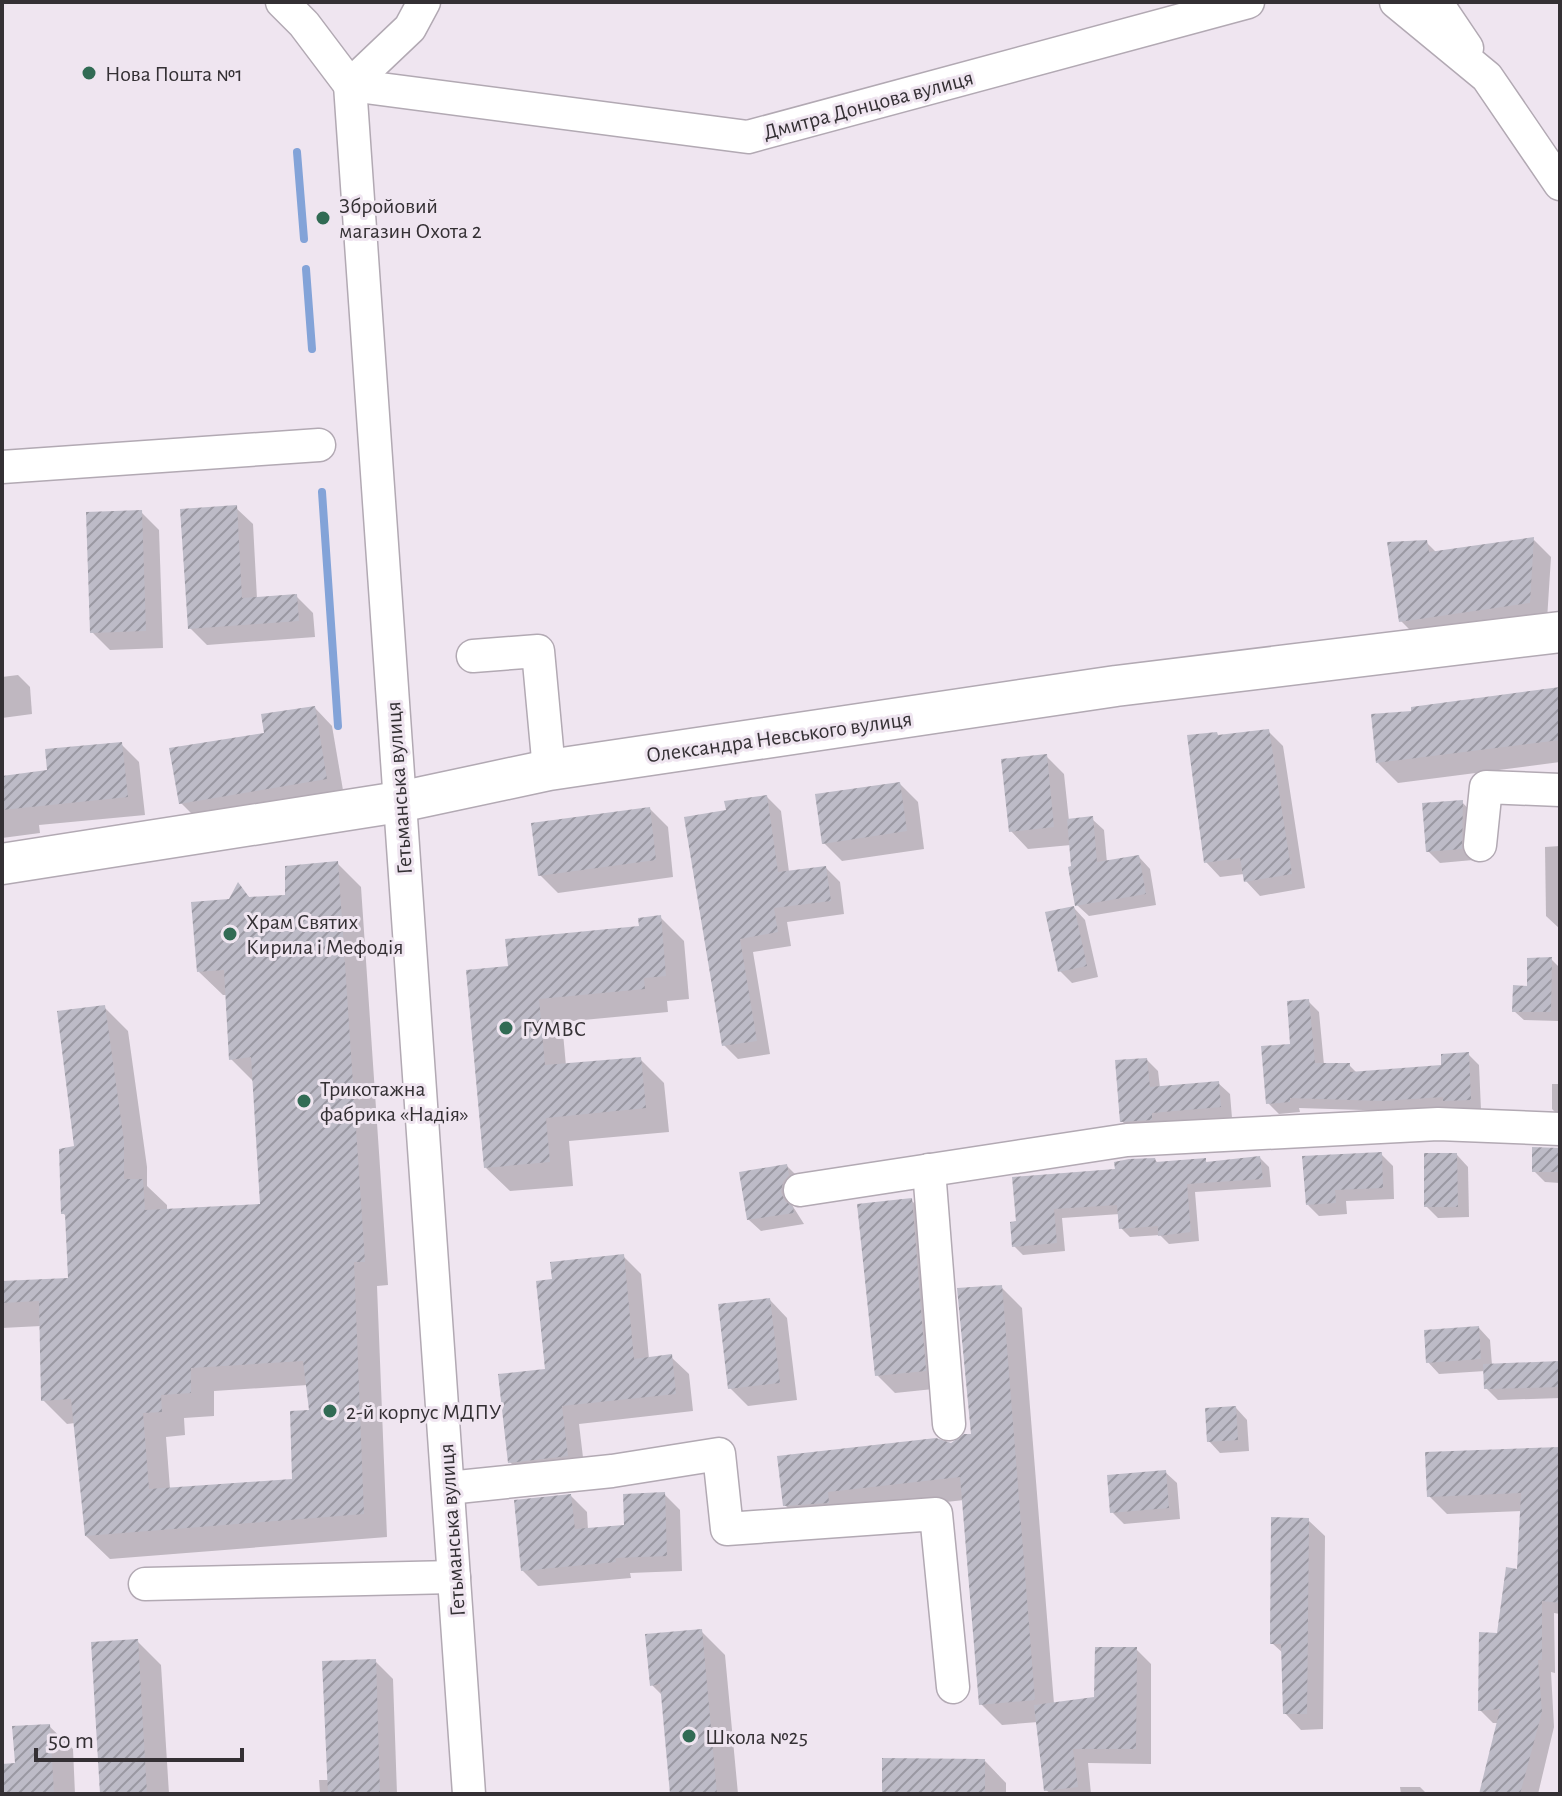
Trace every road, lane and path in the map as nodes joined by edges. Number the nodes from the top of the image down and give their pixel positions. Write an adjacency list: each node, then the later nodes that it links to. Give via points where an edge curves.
1 (282, 2): 7 (street)
2 (424, 2): 7 (street, via 410,28)
3 (1248, 2): 7 (street, Дмитра Донцова вулиця, via 748,137)
4 (1396, 2): 6 (street)
5 (1436, 2): 6 (street)
6 (1487, 77): 8 (street)
7 (350, 85): 15 (street, Гетьманська вулиця)
8 (1560, 184)
9 (319, 445): 10 (street)
10 (2, 467)
11 (1560, 632): 13 (main road, Олександра Невського вулиця, via 1116,686)
12 (473, 656): 13 (street, via 538,651)
13 (549, 770): 15 (main road, Олександра Невського вулиця)
14 (1560, 790): 16 (street, via 1486,787)
15 (399, 802): 17 (main road, Олександра Невського вулиця); 22 (street, Гетьманська вулиця)
16 (1480, 845)
17 (2, 864)
18 (1560, 1129): 19 (street, via 1438,1124 1127,1140)
19 (929, 1170): 20 (street); 21 (street)
20 (800, 1190)
21 (949, 1424)
22 (448, 1488): 23 (street, Гетьманська вулиця); 25 (street, via 719,1454 727,1529 936,1514)
23 (454, 1577): 24 (street); 26 (street, Гетьманська вулиця)
24 (145, 1584)
25 (953, 1687)
26 (469, 1794)

